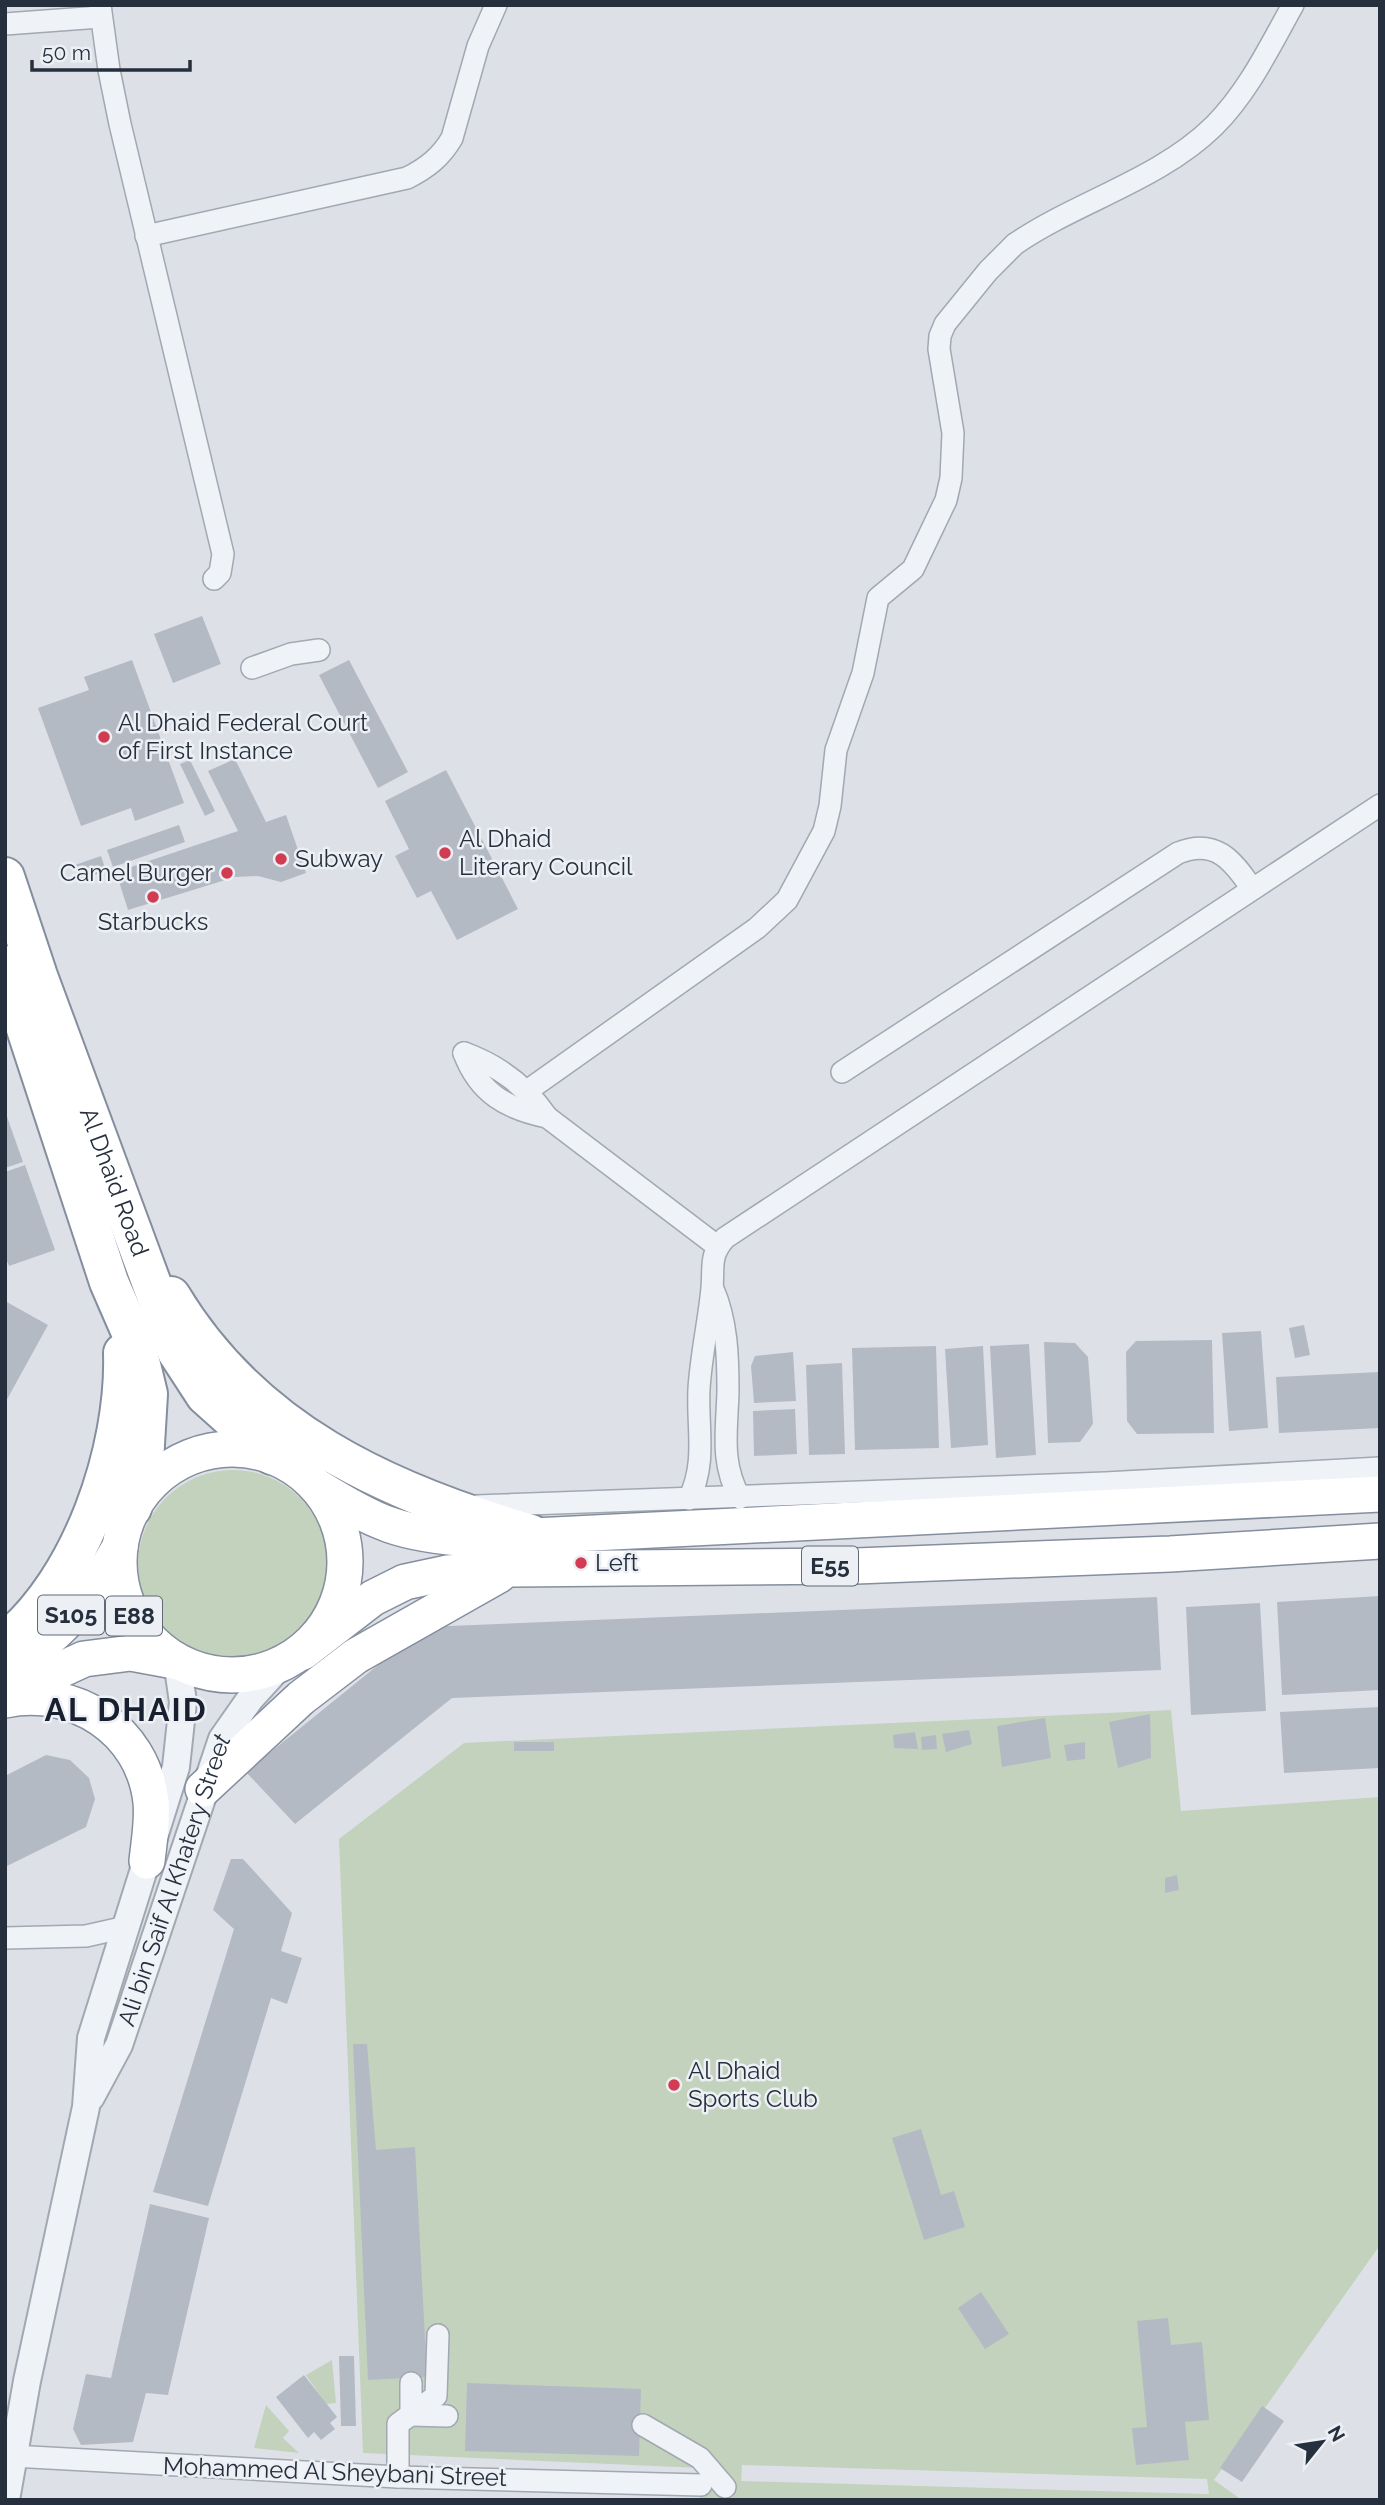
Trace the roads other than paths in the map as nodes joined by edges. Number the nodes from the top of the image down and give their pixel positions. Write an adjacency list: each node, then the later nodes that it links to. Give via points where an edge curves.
1 (496, 5): 5 (street, via 474,56 452,138 421,171 407,178)
2 (1293, 5): 15 (street, via 1251,82 1212,128 1164,163 1015,244 945,324 939,349 954,456 946,500 913,569 878,598 863,673 836,750 828,819 787,900 757,928)
3 (100, 11): 4 (street); 5 (street)
4 (5, 24)
5 (146, 236): 6 (street, via 223,554 220,573)
6 (214, 579)
7 (319, 650): 8 (street, via 290,654)
8 (252, 668)
9 (1380, 805): 11 (street)
10 (5, 877): 17 (highway, Al Dhaid Road / E88)
11 (1252, 889): 14 (street, via 1236,865 1216,849 1190,848 1178,853); 18 (street)
12 (5, 965): 13 (highway, Al Dhaid Road / E88)
13 (16, 1032): 19 (highway, Al Dhaid Road / E88)
14 (842, 1072)
15 (527, 1091): 16 (street); 16 (street, via 505,1072 464,1053 477,1079 496,1098)
16 (547, 1117): 18 (street)
17 (135, 1235): 23 (highway, Al Dhaid Road / E88, via 177,1352 205,1395); 30 (highway, via 183,1315 261,1403 303,1437 400,1490)
18 (717, 1246): 20 (street, via 710,1266)
19 (108, 1282): 31 (highway, Al Dhaid Road / E88, via 136,1344 148,1394 144,1461); 36 (highway, via 123,1343 124,1377 107,1473 85,1531 59,1578 34,1614)
20 (712, 1287): 21 (street, via 726,1347); 22 (street, via 699,1384)
21 (725, 1445): 22 (street); 27 (street)
22 (702, 1447): 28 (street, via 697,1483)
23 (272, 1455): 25 (highway, E88); 31 (highway, E88, via 216,1449 186,1459 164,1471)
24 (1380, 1468): 27 (street)
25 (316, 1486): 32 (highway, E55, via 360,1514 419,1535 472,1539); 37 (highway, E88, via 342,1532 344,1585 322,1633)
26 (1380, 1494): 32 (highway, E55)
27 (740, 1498): 28 (street)
28 (689, 1499): 29 (street)
29 (557, 1504): 30 (street); 32 (highway)
30 (445, 1507): 32 (highway)
31 (132, 1508): 34 (highway, E88)
32 (531, 1534)
33 (1380, 1541): 35 (highway, E55, via 856,1566)
34 (120, 1547): 38 (highway, E88, via 119,1574 125,1600 155,1645); 39 (highway, S105, via 85,1601 51,1636)
35 (512, 1569): 37 (highway, E55, via 447,1573 405,1582 373,1598); 41 (highway, via 356,1656 291,1707)
36 (5, 1642)
37 (292, 1659): 38 (highway, E88, via 255,1674 228,1676 201,1672); 41 (street, Ali bin Saif Al Khatery Street, via 250,1699 222,1739)
38 (177, 1661): 40 (highway, S105, via 131,1653 84,1659); 42 (street, Ali bin Saif Al Khatery Street, via 182,1730 176,1767)
39 (5, 1667)
40 (5, 1697): 42 (highway, via 48,1697 81,1706 128,1741 144,1772 151,1804)
41 (203, 1789): 45 (street, Ali bin Saif Al Khatery Street, via 119,2045)
42 (147, 1861): 43 (street, Ali bin Saif Al Khatery Street)
43 (126, 1927): 44 (street, via 86,1936); 45 (street, Ali bin Saif Al Khatery Street, via 91,2038)
44 (5, 1938)
45 (86, 2107): 51 (street, Ali bin Saif Al Khatery Street)
46 (438, 2335): 48 (street, via 436,2396)
47 (411, 2384): 48 (street)
48 (411, 2415): 49 (street); 52 (street, via 398,2424)
49 (447, 2416)
50 (643, 2426): 54 (street, via 700,2458)
51 (12, 2456): 52 (street, Mohammed Al Sheybani Street); 56 (street, Ali bin Saif Al Khatery Street)
52 (398, 2477): 55 (street, Mohammed Al Sheybani Street)
53 (701, 2486): 55 (street, Mohammed Al Sheybani Street)
54 (725, 2487)
55 (655, 2491)
56 (6, 2500)

